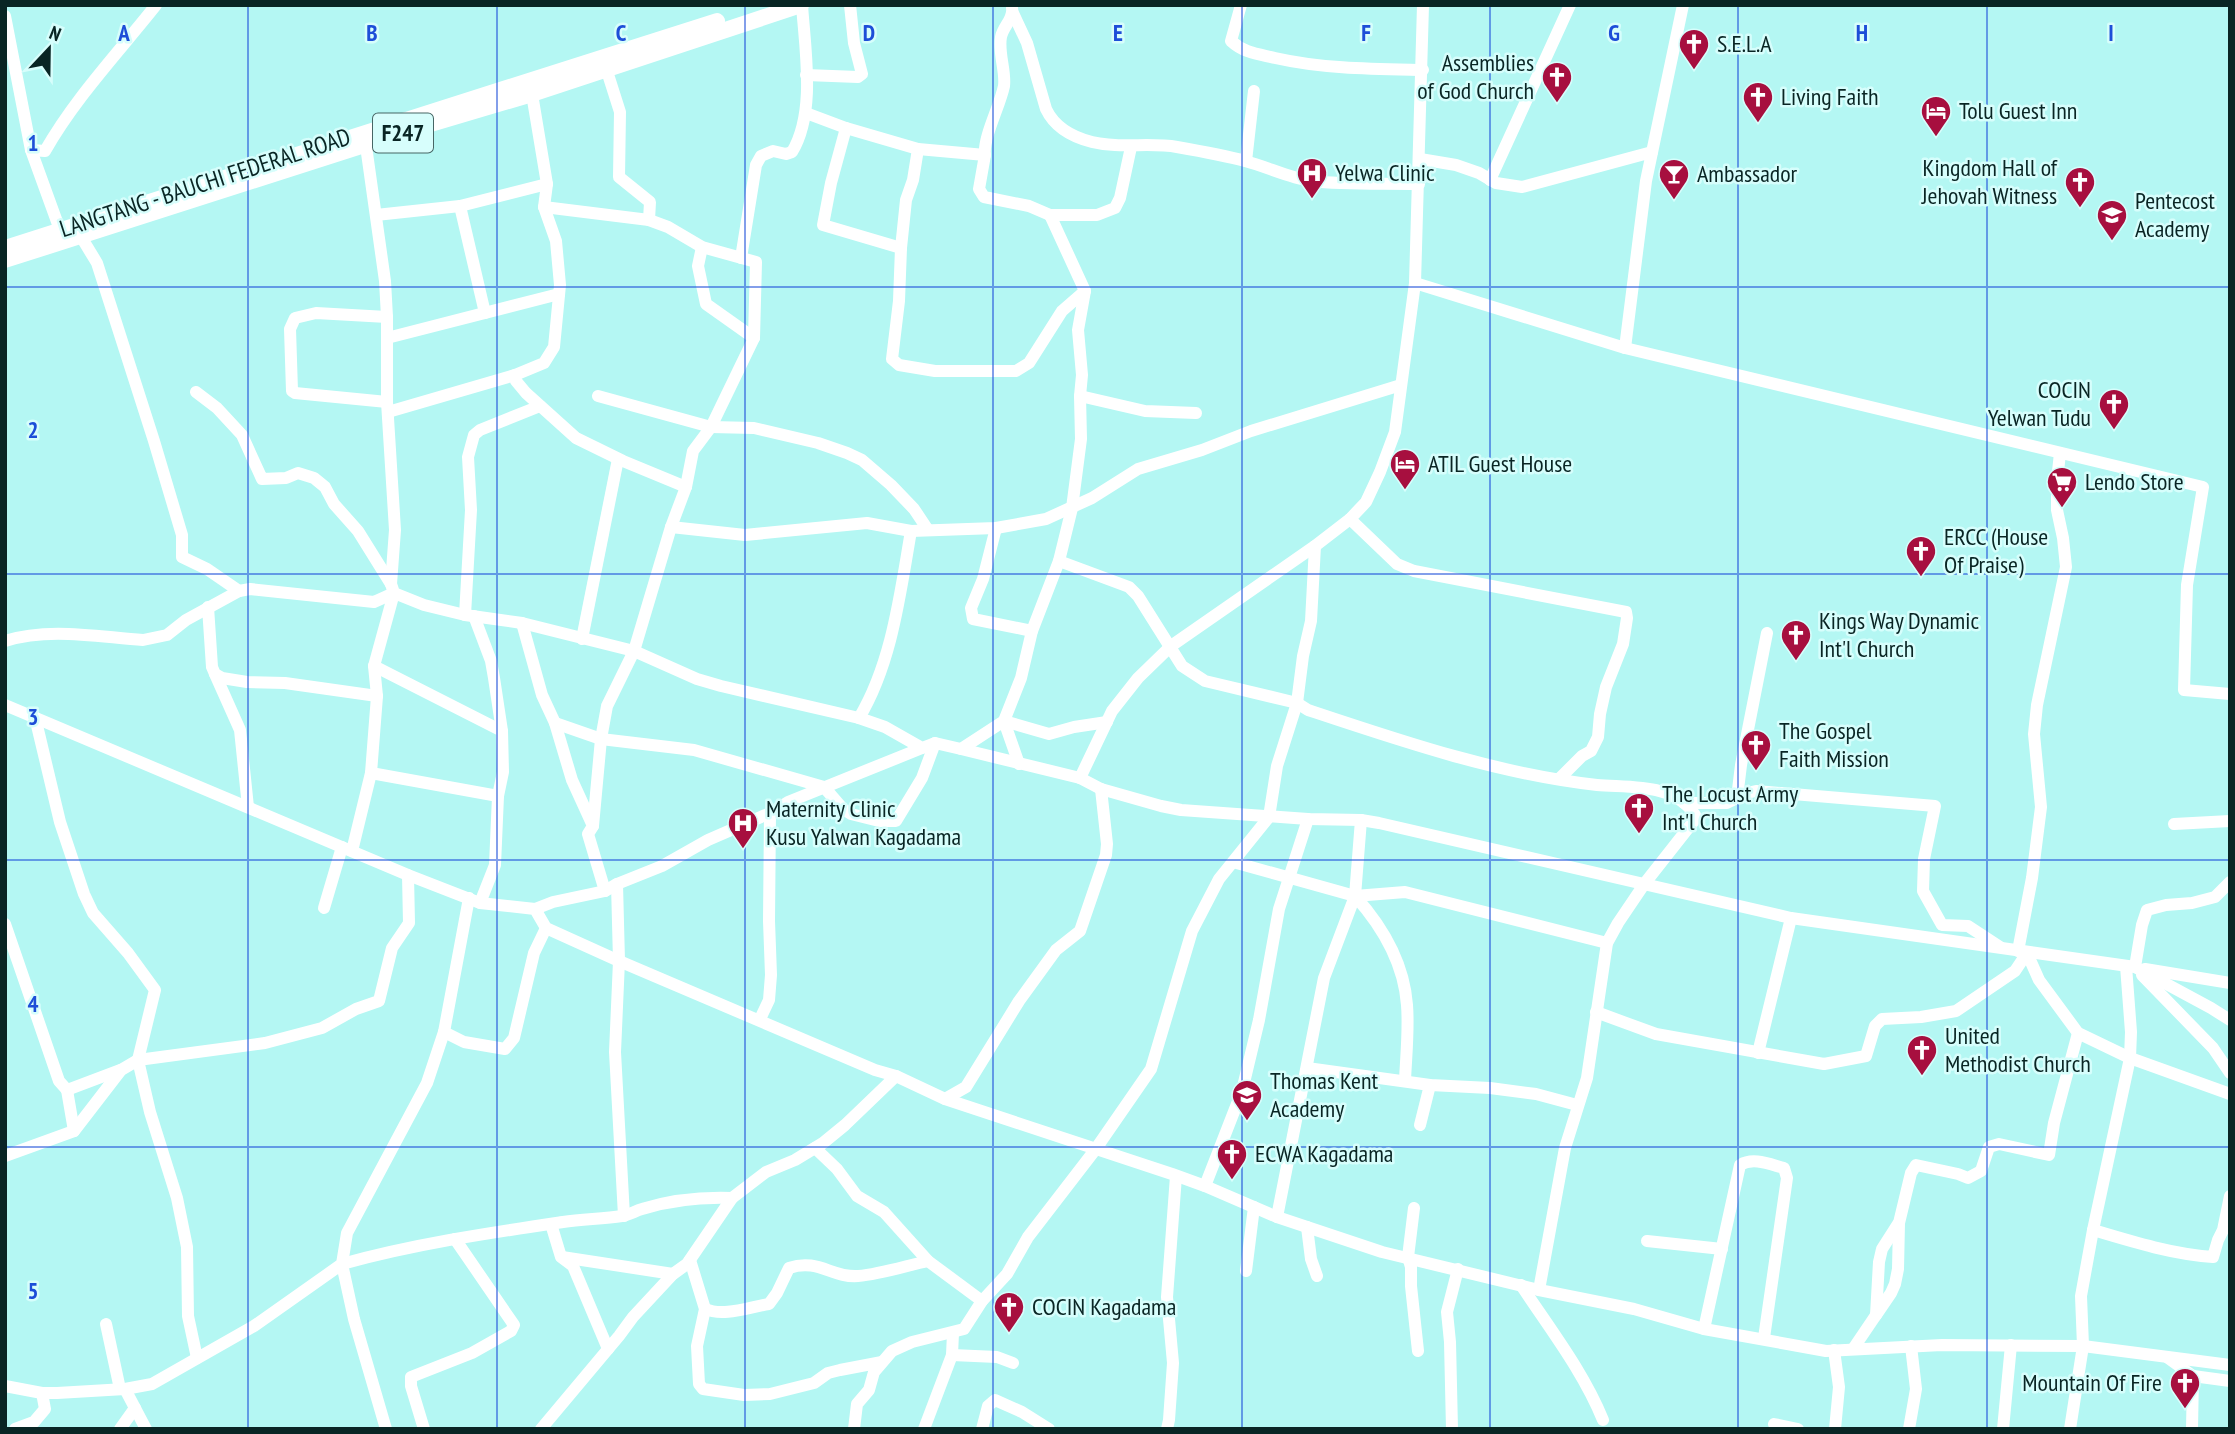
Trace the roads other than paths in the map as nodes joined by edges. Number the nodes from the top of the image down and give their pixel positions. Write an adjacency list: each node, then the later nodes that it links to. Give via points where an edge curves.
1 (156, 5): 21 (street, via 92,83 45,151)
2 (766, 5): 34 (main road, LANGTANG - BAUCHI FEDERAL ROAD / F247)
3 (802, 5): 11 (main road, F247); 13 (street)
4 (850, 5): 13 (street, via 862,74)
5 (1241, 5): 12 (street, via 1231,41 1241,50 1340,68)
6 (1423, 5): 12 (street)
7 (1570, 5): 26 (street)
8 (1683, 5): 22 (street)
9 (1013, 9): 19 (street, via 1051,119 1066,133); 23 (street, via 1001,37 1004,84)
10 (5, 16): 21 (street)
11 (606, 68): 15 (main road, F247); 33 (street, via 620,112 619,177 650,202)
12 (1423, 70): 24 (street)
13 (806, 75): 16 (street)
14 (1254, 91): 25 (street)
15 (532, 94): 18 (main road, F247); 27 (street)
16 (806, 113): 17 (street); 39 (street, via 792,152 773,151 761,156 756,165)
17 (846, 128): 20 (street); 38 (street, via 823,225)
18 (366, 146): 31 (street); 35 (main road, F247)
19 (1131, 147): 25 (street, via 1172,146); 32 (street, via 1115,208 1097,215)
20 (918, 149): 23 (street); 38 (street)
21 (31, 150): 34 (street)
22 (1652, 152): 26 (street, via 1522,187); 48 (street)
23 (985, 155): 32 (street, via 979,189 984,197)
24 (1420, 159): 26 (street, via 1456,165); 28 (street)
25 (1246, 161): 28 (street, via 1313,181)
26 (1490, 180)
27 (547, 184): 29 (street); 30 (street)
28 (1419, 184): 41 (street)
29 (460, 206): 31 (street); 44 (street)
30 (544, 207): 33 (street); 43 (street, via 556,241)
31 (376, 215): 45 (street)
32 (1050, 215): 42 (street)
33 (649, 220): 36 (street)
34 (60, 230): 37 (main road, LANGTANG - BAUCHI FEDERAL ROAD / F247)
35 (80, 235): 40 (main road, F247); 70 (street, via 97,263 154,441 182,535 182,557)
36 (702, 247): 39 (street); 47 (street, via 698,266 706,304)
37 (5, 248)
38 (901, 248): 42 (street, via 892,359 899,365 935,371 1016,371 1029,363 1062,311)
39 (741, 258): 47 (street, via 756,262)
40 (5, 260)
41 (1415, 283): 48 (street); 50 (street)
42 (1084, 291): 53 (street, via 1078,330)
43 (559, 294): 44 (street); 49 (street, via 549,357)
44 (485, 313): 46 (street)
45 (387, 317): 46 (street); 55 (street, via 316,313 295,318 290,329 292,391)
46 (387, 338): 55 (street)
47 (754, 338): 57 (street)
48 (1625, 348): 58 (street)
49 (515, 375): 54 (street); 55 (street)
50 (1401, 385): 61 (street, via 1138,469); 62 (street, via 1389,451 1366,502)
51 (197, 392): 69 (street, via 242,435 262,479 298,473 325,487)
52 (598, 396): 57 (street)
53 (1080, 396): 56 (street, via 1145,411); 61 (street, via 1081,439)
54 (540, 406): 59 (street, via 576,438); 72 (street, via 480,430 471,442)
55 (387, 407): 69 (street, via 395,530)
56 (1196, 413)
57 (711, 427): 60 (street, via 693,451); 65 (street, via 754,428 818,443 862,460 914,509)
58 (2060, 453): 82 (street, via 2203,487 2187,586 2184,690); 130 (street, via 2057,510 2066,567 2037,705 2034,734 2041,807)
59 (618, 458): 60 (street); 76 (street)
60 (686, 487): 63 (street)
61 (1072, 508): 64 (street, via 1046,519); 68 (street)
62 (1350, 519): 67 (street); 99 (street, via 1397,564 1414,571 1626,612 1623,645 1606,687 1598,737 1591,751)
63 (671, 527): 66 (street, via 745,535 867,523); 79 (street)
64 (996, 528): 65 (street); 74 (street, via 971,608 973,619)
65 (928, 530): 66 (street)
66 (911, 531): 87 (street, via 882,668 873,696)
67 (1315, 546): 78 (street); 84 (street, via 1311,621)
68 (1059, 561): 74 (street); 78 (street, via 1129,587)
69 (393, 588): 70 (street, via 374,603); 72 (street, via 424,605); 80 (street)
70 (239, 591): 71 (street)
71 (208, 607): 77 (street, via 157,639 58,633); 81 (street)
72 (469, 615): 73 (street); 91 (street, via 491,662)
73 (522, 624): 76 (street); 90 (street)
74 (1032, 631): 88 (street)
75 (1767, 633): 103 (street)
76 (582, 639): 79 (street)
77 (5, 640)
78 (1169, 647): 84 (street, via 1182,666 1205,681); 89 (street, via 1138,678)
79 (634, 651): 87 (street, via 697,679); 92 (street, via 607,706)
80 (374, 666): 83 (street); 91 (street)
81 (215, 674): 83 (street, via 247,682); 105 (street, via 240,730)
82 (2230, 694)
83 (377, 696): 97 (street)
84 (1297, 703): 99 (street, via 1384,735); 107 (street, via 1277,766)
85 (5, 705): 86 (street)
86 (35, 717): 105 (street); 141 (street, via 60,822 84,894 93,913 155,990)
87 (859, 718): 94 (street)
88 (1004, 721): 89 (street, via 1049,734); 95 (street); 96 (street)
89 (1107, 722): 98 (street)
90 (555, 723): 92 (street); 112 (street)
91 (502, 731): 102 (street, via 503,772)
92 (601, 739): 100 (street, via 694,750); 112 (street)
93 (935, 743): 94 (street); 95 (street); 100 (street, via 922,778 896,821 852,814)
94 (922, 748): 100 (street)
95 (961, 749): 96 (street)
96 (1019, 764): 98 (street)
97 (371, 773): 102 (street); 113 (street)
98 (1080, 778): 101 (street)
99 (1559, 779): 104 (street, via 1657,790)
100 (824, 787): 106 (street)
101 (1101, 789): 107 (street, via 1161,806); 150 (street, via 1106,855 1080,931 1056,950 966,1087)
102 (498, 796): 122 (street, via 495,865)
103 (1737, 798): 104 (street, via 1716,805); 129 (street, via 1756,791 1935,806 1923,891 1942,925 1968,926)
104 (1683, 803): 118 (street, via 1695,815 1693,822)
105 (248, 807): 113 (street)
106 (770, 813): 119 (street); 135 (street, via 771,975 769,1000)
107 (1269, 817): 108 (street); 114 (street)
108 (1308, 819): 109 (street); 116 (street)
109 (1361, 820): 118 (street); 121 (street)
110 (2230, 821): 111 (street)
111 (2174, 824)
112 (593, 826): 120 (street, via 588,834)
113 (347, 849): 115 (street); 123 (street)
114 (1233, 862): 116 (street); 155 (street, via 1219,878 1192,931 1151,1069)
115 (408, 875): 122 (street); 141 (street, via 409,923 392,948 379,1001 322,1028 265,1043)
116 (1290, 877): 121 (street); 158 (street, via 1279,909 1242,1091)
117 (2230, 882): 132 (street, via 2216,897 2147,910)
118 (1645, 883): 125 (street); 128 (street)
119 (617, 884): 120 (street); 131 (street)
120 (605, 891): 124 (street)
121 (1355, 896): 128 (street, via 1405,892); 142 (street, via 1324,978); 146 (street, via 1374,916 1401,972 1407,1005)
122 (474, 901): 124 (street); 137 (street)
123 (324, 908)
124 (535, 909): 127 (street)
125 (1791, 918): 129 (street); 139 (street)
126 (5, 924): 148 (street, via 59,1081)
127 (546, 928): 131 (street); 137 (street, via 530,965 514,1038 505,1049 464,1042)
128 (1607, 943): 134 (street)
129 (2003, 949): 130 (street)
130 (2022, 952): 132 (street); 138 (street); 139 (street, via 2015,971 1956,1011 1882,1019 1875,1026 1866,1056 1824,1065)
131 (619, 961): 135 (street); 163 (street, via 615,1052)
132 (2130, 967): 133 (street); 136 (street); 140 (street); 144 (street, via 2213,1048)
133 (2230, 983)
134 (1596, 1012): 139 (street, via 1656,1034); 151 (street, via 1587,1078)
135 (760, 1019): 145 (street)
136 (2230, 1020)
137 (444, 1032): 176 (street, via 427,1083 347,1233)
138 (2078, 1033): 140 (street); 165 (street, via 2049,1155 1999,1144 1989,1147 1981,1171 1968,1178 1916,1165)
139 (1758, 1053)
140 (2130, 1058): 149 (street); 168 (street)
141 (138, 1060): 143 (street); 199 (street, via 187,1247 188,1316)
142 (1307, 1068): 146 (street); 164 (street)
143 (121, 1070): 148 (street); 153 (street)
144 (2230, 1073)
145 (896, 1076): 150 (street); 154 (street)
146 (1405, 1081): 147 (street)
147 (1430, 1085): 151 (street, via 1536,1094); 152 (street)
148 (67, 1090): 153 (street)
149 (2230, 1094)
150 (945, 1099): 155 (street)
151 (1577, 1105): 182 (street)
152 (1420, 1125)
153 (74, 1131): 156 (street)
154 (815, 1148): 160 (street, via 766,1172); 175 (street, via 857,1195 884,1212)
155 (1096, 1150): 157 (street); 183 (street, via 1028,1237 1007,1274)
156 (5, 1156)
157 (1176, 1176): 158 (street); 221 (street, via 1167,1297 1173,1363)
158 (1205, 1186): 161 (street)
159 (2230, 1196): 168 (street, via 2213,1257 2154,1248)
160 (732, 1198): 163 (street, via 677,1201); 174 (street)
161 (1254, 1207): 164 (street); 178 (street)
162 (1414, 1208): 173 (street)
163 (624, 1216): 166 (street)
164 (1277, 1217): 167 (street)
165 (1899, 1223): 185 (street, via 1882,1249); 185 (street, via 1895,1284)
166 (551, 1224): 169 (street); 172 (street)
167 (1307, 1227): 173 (street); 180 (street)
168 (2093, 1230): 192 (street, via 2081,1296)
169 (455, 1239): 176 (street); 215 (street, via 514,1325 472,1353 411,1377)
170 (1647, 1241): 171 (street)
171 (1722, 1249): 187 (street); 189 (street, via 1740,1165 1753,1160 1784,1168 1787,1178)
172 (561, 1257): 179 (street); 193 (street, via 573,1266)
173 (1408, 1258): 177 (street); 196 (street)
174 (690, 1260): 179 (street); 184 (street)
175 (928, 1261): 183 (street); 184 (street, via 860,1276 798,1265 789,1268 769,1304 724,1312)
176 (342, 1265): 199 (street, via 254,1326); 214 (street)
177 (1458, 1269): 181 (street); 222 (street, via 1447,1312)
178 (1246, 1271)
179 (673, 1274): 193 (street)
180 (1317, 1276)
181 (1521, 1285): 182 (street); 209 (street, via 1593,1396)
182 (1539, 1290): 187 (street)
183 (982, 1301): 188 (street, via 964,1329)
184 (705, 1309): 200 (street, via 697,1346 703,1390 770,1395 828,1373)
185 (1876, 1315): 194 (street)
186 (106, 1324): 206 (street)
187 (1704, 1329): 189 (street)
188 (953, 1333): 197 (street); 200 (street, via 912,1342 892,1351)
189 (1764, 1338): 195 (street)
190 (2011, 1345): 191 (street); 192 (street); 226 (street)
191 (1911, 1346): 194 (street); 225 (street, via 1916,1389)
192 (2083, 1346): 198 (street); 227 (street)
193 (608, 1349): 216 (street)
194 (1853, 1349): 195 (street)
195 (1834, 1350): 224 (street, via 1839,1387)
196 (1418, 1351)
197 (952, 1355): 201 (street, via 997,1357); 218 (street)
198 (2168, 1357): 202 (street); 203 (street)
199 (197, 1358): 206 (street, via 152,1384)
200 (882, 1362): 217 (street, via 857,1404)
201 (1013, 1363)
202 (2230, 1365)
203 (2193, 1376): 204 (street); 228 (street)
204 (2230, 1381)
205 (5, 1386): 207 (street)
206 (122, 1389): 207 (street); 208 (street)
207 (42, 1393): 211 (street, via 45,1409 34,1422)
208 (135, 1408): 212 (street); 213 (street)
209 (1603, 1420)
210 (1774, 1424): 223 (street)
211 (15, 1429)
212 (120, 1429)
213 (146, 1429)
214 (386, 1429)
215 (424, 1429)
216 (541, 1429)
217 (854, 1429)
218 (924, 1429)
219 (982, 1429): 220 (street, via 988,1406 995,1400)
220 (1049, 1429)
221 (1167, 1429)
222 (1451, 1429)
223 (1798, 1429)
224 (1835, 1429)
225 (1909, 1429)
226 (2003, 1429)
227 (2070, 1429)
228 (2192, 1429)

